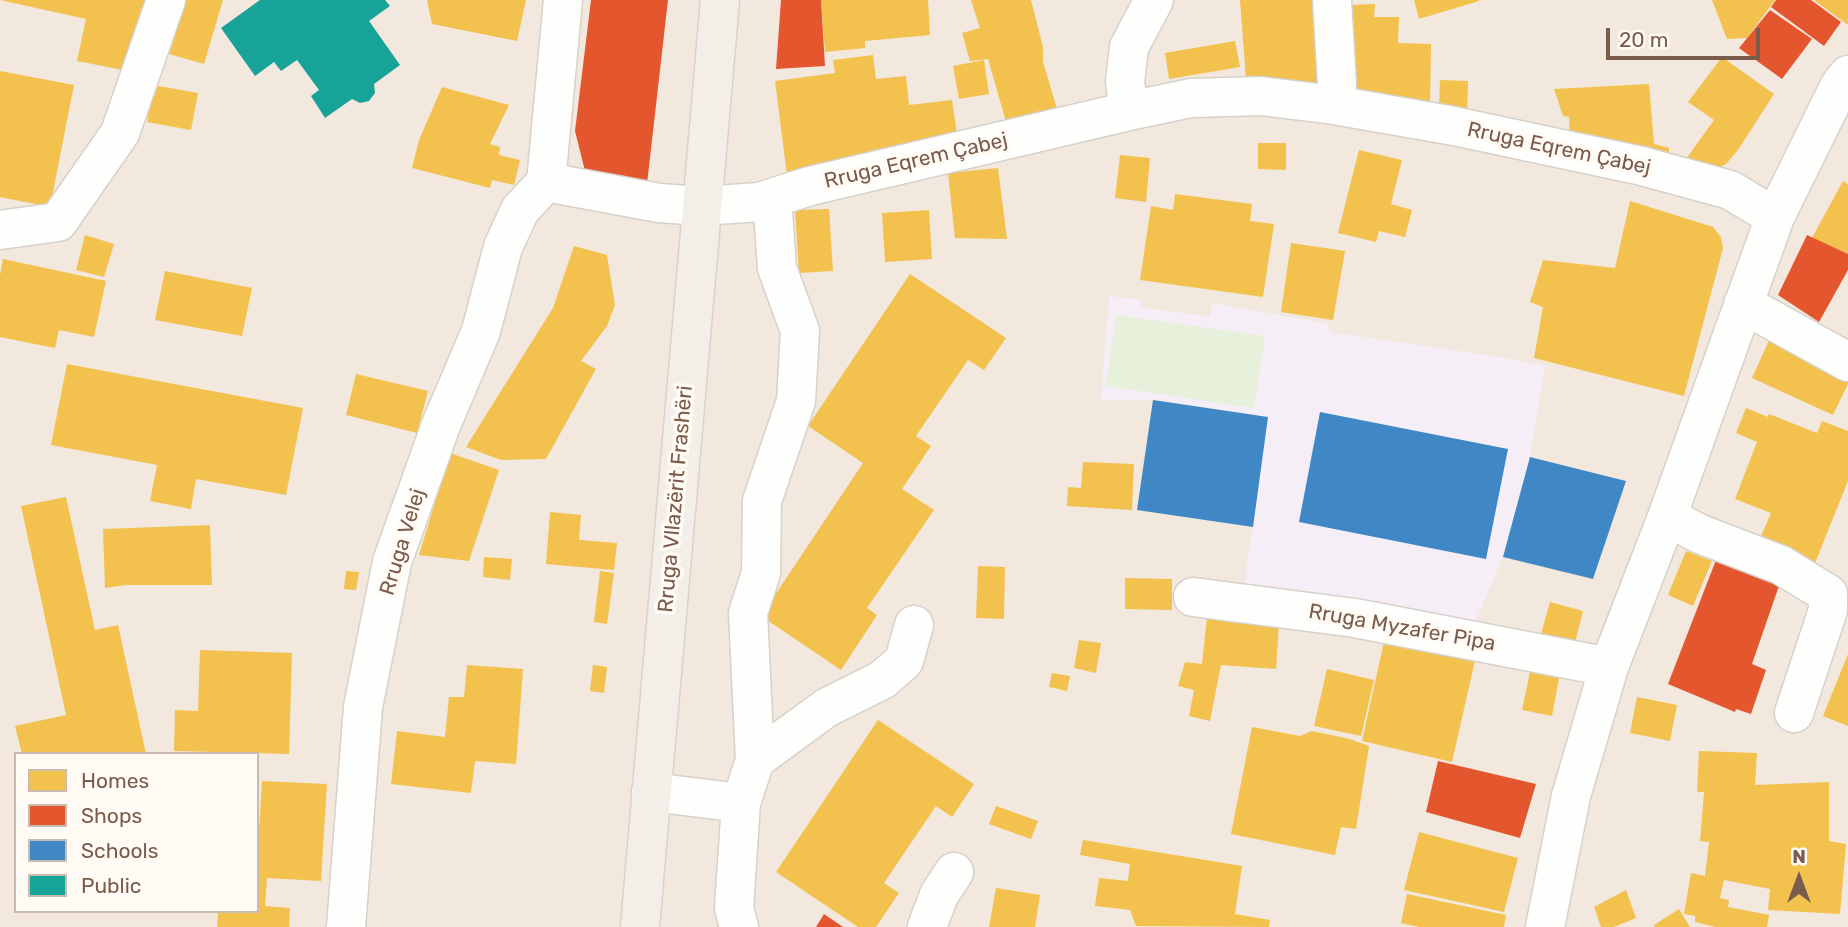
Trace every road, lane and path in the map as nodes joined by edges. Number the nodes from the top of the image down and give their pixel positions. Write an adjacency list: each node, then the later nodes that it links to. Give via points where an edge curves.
1 (166, 0): 13 (street, via 120,133 58,222)
2 (563, 0): 9 (street)
3 (720, 0): 11 (main road, Rruga Vllazërit Frashëri)
4 (1154, 0): 8 (street, via 1129,47 1125,82)
5 (1332, 0): 7 (street, via 1338,84)
6 (1848, 75): 12 (street)
7 (1334, 105): 8 (street, Rruga Eqrem Çabej, via 1261,96 1215,97); 12 (street, Rruga Eqrem Çabej, via 1642,166 1730,190)
8 (1129, 111): 10 (street, Rruga Eqrem Çabej)
9 (547, 182): 11 (street, via 622,198); 25 (street, Rruga Velej, via 520,210 503,247 481,331 441,425 392,562 363,707)
10 (772, 198): 11 (street, Rruga Eqrem Çabej); 21 (street, via 777,268 800,331 796,401 762,501 761,573 748,613)
11 (702, 206): 22 (main road, Rruga Vllazërit Frashëri)
12 (1774, 217): 14 (street)
13 (0, 230)
14 (1743, 304): 15 (street); 16 (street)
15 (1848, 362)
16 (1667, 517): 19 (street); 20 (street, via 1781,565 1828,594 1828,610)
17 (1193, 597): 19 (street, Rruga Myzafer Pipa, via 1355,618)
18 (915, 625): 21 (street, via 904,661 882,680 826,708)
19 (1609, 667): 29 (street, via 1571,796)
20 (1794, 713)
21 (755, 760): 23 (street)
22 (651, 792): 23 (street); 26 (main road, Rruga Vllazërit Frashëri)
23 (741, 803): 27 (street, via 734,908)
24 (954, 872): 28 (street)
25 (346, 927)
26 (640, 927)
27 (738, 927)
28 (927, 927)
29 (1545, 927)

